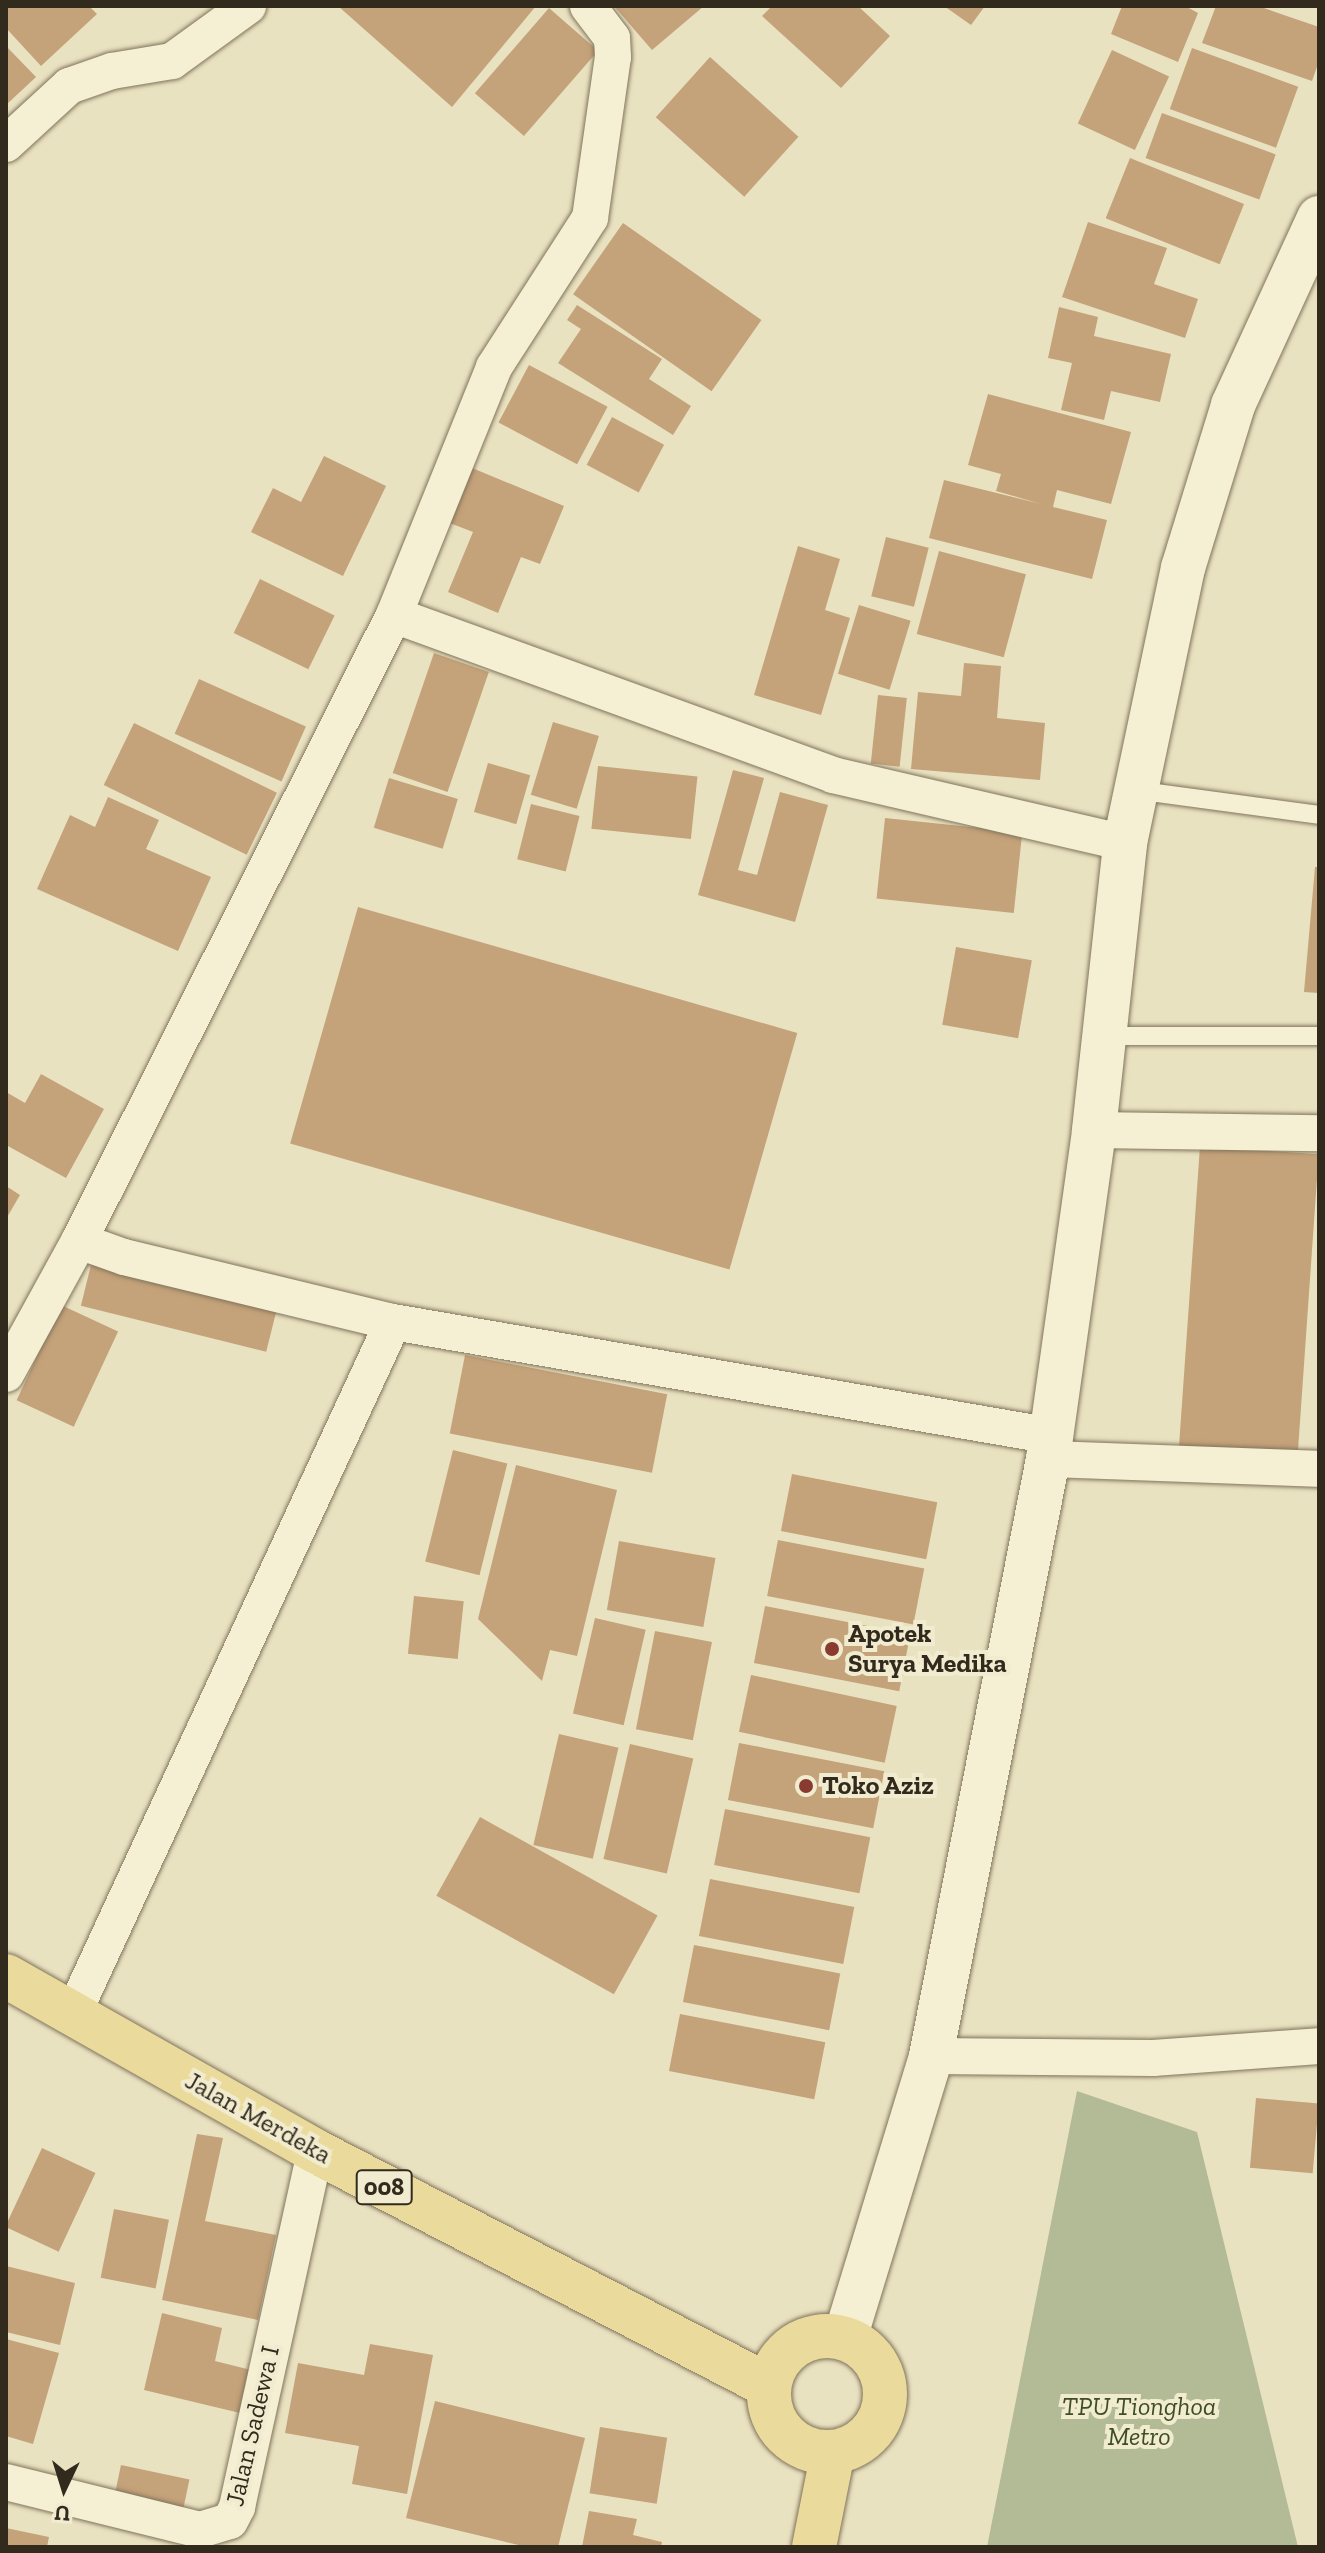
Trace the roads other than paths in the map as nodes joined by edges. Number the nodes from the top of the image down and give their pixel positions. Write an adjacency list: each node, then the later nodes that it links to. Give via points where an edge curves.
1 (248, 6): 3 (street, via 172,61 112,71 69,86)
2 (588, 6): 5 (street, via 612,38 613,57 590,218 494,367)
3 (6, 144)
4 (1319, 218): 6 (street, via 1233,405 1183,568)
5 (394, 615): 8 (street, via 833,775); 13 (street)
6 (1135, 790): 7 (lane); 8 (street)
7 (1319, 815)
8 (1125, 843): 9 (street)
9 (1102, 1036): 10 (lane); 11 (street)
10 (1319, 1036)
11 (1094, 1130): 12 (street); 16 (street)
12 (1319, 1133)
13 (79, 1241): 14 (street, via 124,1257); 15 (street)
14 (393, 1322): 16 (street); 19 (street)
15 (6, 1374)
16 (1050, 1447): 17 (street); 21 (street)
17 (1319, 1469)
18 (6, 1976): 19 (main road, Jalan Merdeka / 008)
19 (73, 2014): 22 (main road, Jalan Merdeka / 008)
20 (1319, 2046): 21 (street, via 1153,2058)
21 (931, 2056): 23 (street)
22 (315, 2151): 24 (main road, Jalan Merdeka / 008); 26 (street, Jalan Sadewa I, via 230,2521 200,2530)
23 (845, 2338): 24 (main road, via 805,2340 782,2359); 25 (main road, via 865,2349 879,2367 883,2411 873,2431 855,2445)
24 (769, 2386): 25 (main road, via 770,2407 793,2441)
25 (833, 2452): 27 (main road)
26 (6, 2482)
27 (814, 2547)

